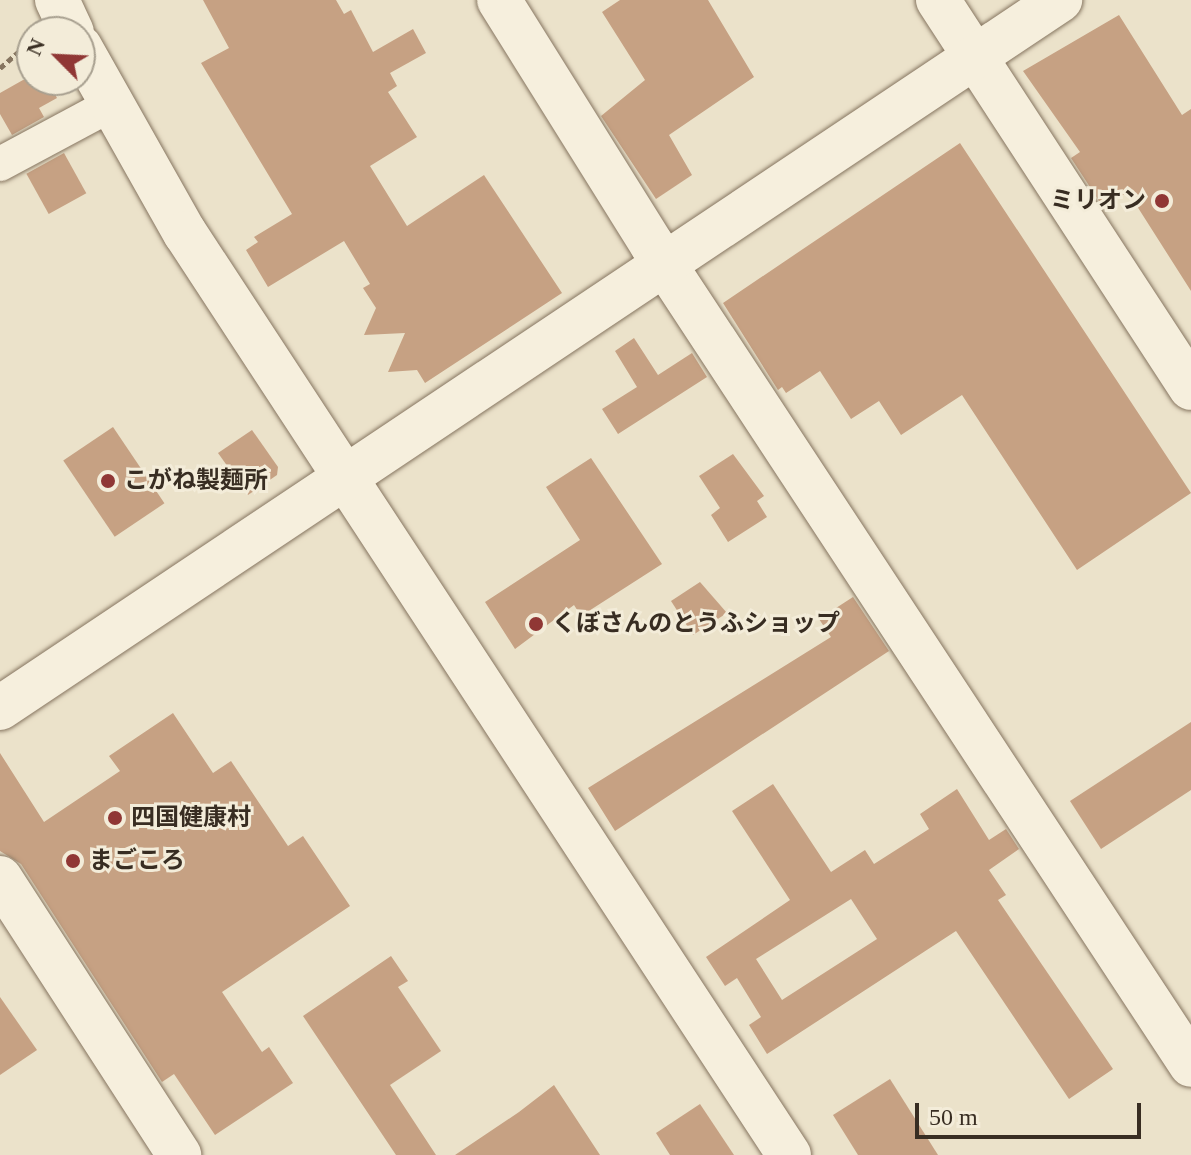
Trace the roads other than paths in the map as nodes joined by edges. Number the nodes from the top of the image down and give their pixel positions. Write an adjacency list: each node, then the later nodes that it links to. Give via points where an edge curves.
1 (499, 0): 8 (street)
2 (938, 0): 4 (street)
3 (1060, 0): 4 (street)
4 (973, 54): 8 (street); 9 (street)
5 (96, 78): 6 (street)
6 (110, 105): 7 (street); 10 (street)
7 (0, 164)
8 (664, 262): 10 (street); 13 (street)
9 (1191, 388)
10 (344, 481): 11 (street); 15 (street)
11 (0, 708)
12 (0, 878): 14 (street)
13 (1191, 1065)
14 (179, 1155)
15 (789, 1155)

